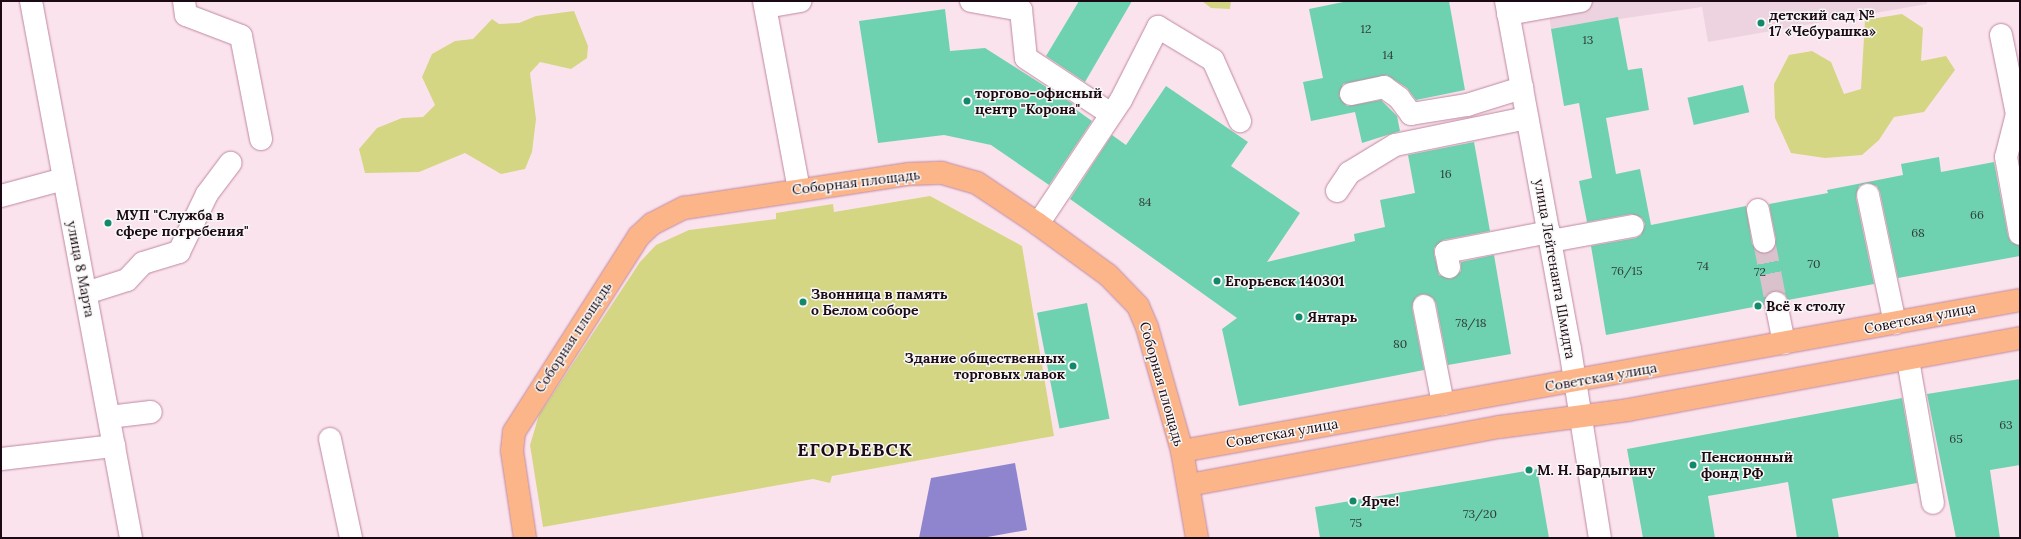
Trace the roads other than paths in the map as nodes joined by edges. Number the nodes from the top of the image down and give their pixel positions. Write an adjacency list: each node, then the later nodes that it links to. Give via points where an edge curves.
1 (31, 1): 16 (street, улица 8 Марта)
2 (184, 1): 14 (street, via 186,15 241,36)
3 (800, 1): 6 (street)
4 (971, 1): 11 (street, via 1021,10 1026,58)
5 (1581, 1): 7 (street)
6 (765, 4): 17 (street)
7 (1507, 8): 9 (street, улица Лейтенанта Шмидта)
8 (2001, 35): 24 (street, via 2017,114 2006,157)
9 (1522, 88): 10 (street, via 1467,104 1411,114 1399,98 1384,87); 12 (street, улица Лейтенанта Шмидта)
10 (1351, 94)
11 (1111, 114): 13 (street, via 1158,26 1213,60); 22 (street)
12 (1528, 118): 18 (street, via 1396,145 1349,173); 25 (street, улица Лейтенанта Шмидта)
13 (1240, 121)
14 (261, 139)
15 (230, 163): 28 (street, via 207,194 179,252 143,263 127,280)
16 (64, 179): 20 (street); 28 (street, улица 8 Марта)
17 (800, 189): 22 (main road, Соборная площадь, via 909,174 942,173 977,183); 49 (main road, Соборная площадь, via 684,208 652,224 640,236 514,432 512,451)
18 (1337, 191)
19 (1868, 195): 32 (street)
20 (1, 196)
21 (1758, 210): 26 (street)
22 (1038, 224): 43 (main road, Соборная площадь, via 1108,275 1138,306 1147,327)
23 (1633, 226): 25 (street)
24 (2020, 234)
25 (1550, 236): 27 (street, via 1446,252); 36 (street, улица Лейтенанта Шмидта)
26 (1764, 242)
27 (1449, 267)
28 (86, 293): 40 (street, улица 8 Марта)
29 (2020, 300): 32 (main road, Советская улица)
30 (1776, 303): 34 (street)
31 (1424, 306): 37 (street)
32 (1895, 323): 34 (main road, Советская улица)
33 (2020, 338): 35 (main road)
34 (1784, 344): 36 (main road, Советская улица)
35 (1908, 360): 39 (main road); 46 (street)
36 (1576, 381): 37 (main road, Советская улица); 39 (street, улица Лейтенанта Шмидта)
37 (1443, 404): 43 (main road, Советская улица)
38 (151, 412): 40 (street)
39 (1581, 416): 45 (main road, via 1491,429); 51 (street, улица Лейтенанта Шмидта)
40 (109, 417): 42 (street, улица 8 Марта)
41 (330, 439): 48 (street)
42 (114, 446): 44 (street); 47 (street, улица 8 Марта)
43 (1182, 451): 45 (main road, Соборная площадь)
44 (1, 459)
45 (1189, 485): 50 (main road, Соборная площадь)
46 (1933, 503)
47 (131, 538)
48 (351, 538)
49 (525, 538)
50 (1197, 538)
51 (1600, 538)

